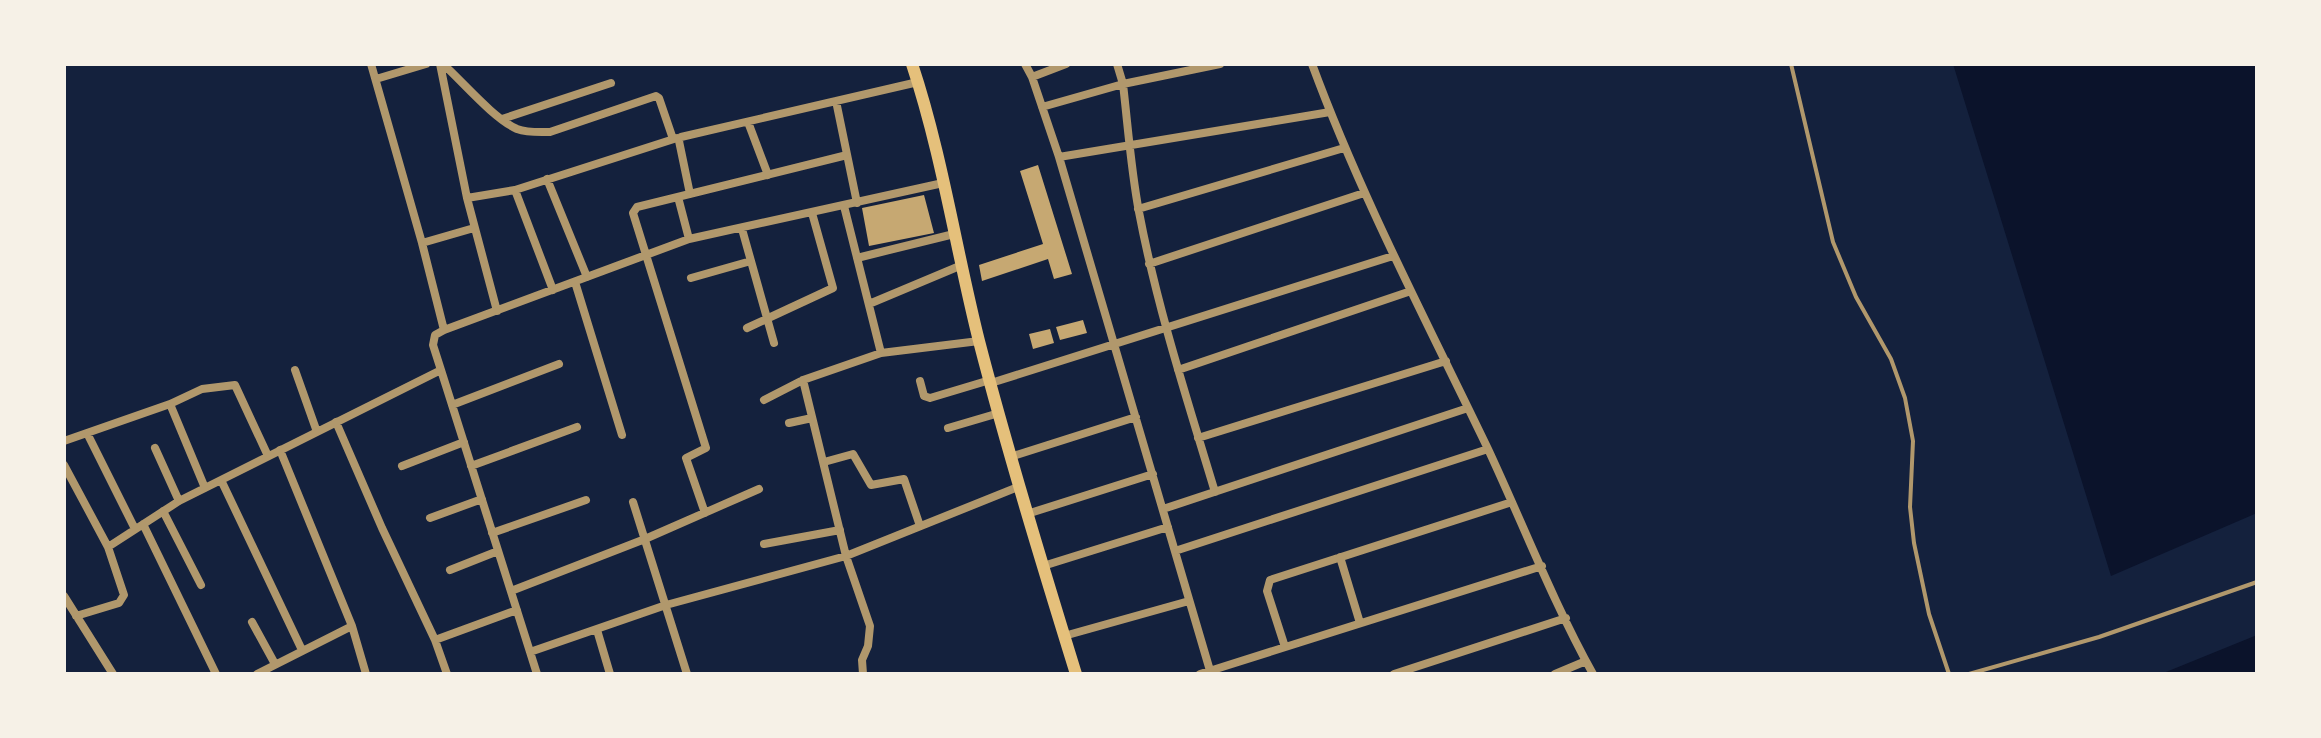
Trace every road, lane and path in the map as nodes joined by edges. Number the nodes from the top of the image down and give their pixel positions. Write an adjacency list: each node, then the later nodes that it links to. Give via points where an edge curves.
1 (371, 64): 12 (street)
2 (426, 64): 12 (street)
3 (442, 64): 19 (street); 33 (street)
4 (912, 64): 13 (main road)
5 (1025, 64): 11 (street)
6 (1066, 64): 11 (street)
7 (1117, 64): 15 (street)
8 (1220, 64): 15 (street)
9 (1312, 64): 18 (street)
10 (1791, 64): 164 (lane, via 1833,242 1905,398 1913,441 1914,543)
11 (1032, 77): 17 (street)
12 (376, 79): 42 (street)
13 (918, 82): 16 (street); 28 (main road)
14 (611, 83): 19 (street)
15 (1123, 84): 17 (street); 22 (street)
16 (836, 101): 20 (street); 24 (street)
17 (1042, 107): 25 (street)
18 (1330, 112): 22 (street); 23 (street)
19 (502, 119): 21 (street, via 533,133 550,132 656,96)
20 (748, 122): 21 (street); 26 (street)
21 (677, 138): 27 (street); 31 (street)
22 (1130, 145): 25 (street); 36 (street)
23 (1344, 148): 30 (street); 36 (street)
24 (847, 155): 26 (street); 34 (street)
25 (1059, 157): 62 (street)
26 (768, 175): 31 (street)
27 (547, 179): 29 (street); 49 (street)
28 (943, 183): 34 (street); 40 (main road)
29 (515, 190): 33 (street); 52 (street)
30 (1364, 193): 44 (street); 47 (street)
31 (690, 194): 32 (street)
32 (678, 197): 41 (street); 43 (street, via 635,210)
33 (467, 198): 38 (street)
34 (857, 203): 35 (street)
35 (844, 206): 37 (street); 45 (street)
36 (1138, 209): 47 (street)
37 (812, 213): 39 (street); 56 (street, via 834,286)
38 (474, 228): 42 (street); 55 (street)
39 (742, 229): 41 (street); 46 (street)
40 (954, 234): 45 (street); 48 (main road)
41 (689, 239): 43 (street)
42 (422, 243): 59 (street)
43 (645, 256): 49 (street); 111 (street, via 706,448 687,457)
44 (1393, 256): 53 (street); 57 (street)
45 (857, 258): 54 (street)
46 (751, 261): 50 (street); 56 (street)
47 (1149, 264): 57 (street)
48 (962, 265): 54 (street); 60 (main road)
49 (587, 277): 51 (street)
50 (691, 278)
51 (575, 282): 52 (street); 85 (street)
52 (553, 290): 55 (street)
53 (1411, 291): 64 (street); 68 (street)
54 (869, 304): 63 (street)
55 (497, 311): 59 (street)
56 (767, 319): 58 (street); 61 (street)
57 (1165, 327): 62 (street); 68 (street)
58 (747, 328)
59 (444, 330): 67 (street, via 435,335 433,345)
60 (979, 341): 63 (street); 71 (main road)
61 (774, 343)
62 (1114, 343): 71 (street); 77 (street)
63 (881, 353): 69 (street)
64 (1446, 361): 75 (street); 86 (street)
65 (559, 364): 74 (street)
66 (295, 370): 83 (street)
67 (441, 370): 74 (street); 79 (street)
68 (1178, 370): 86 (street)
69 (803, 380): 72 (street); 78 (street)
70 (920, 381): 71 (street, via 924,396 930,398)
71 (990, 381): 76 (main road)
72 (764, 400)
73 (170, 404): 84 (street); 92 (street, via 208,388 235,385); 101 (street)
74 (452, 405): 88 (street)
75 (1468, 408): 90 (street); 103 (street)
76 (999, 413): 82 (street); 93 (main road)
77 (1136, 417): 93 (street); 98 (street)
78 (812, 418): 80 (street); 94 (street)
79 (336, 422): 83 (street); 143 (street)
80 (789, 423)
81 (577, 427): 97 (street)
82 (948, 428)
83 (317, 432): 91 (street)
84 (87, 433): 87 (street); 114 (street)
85 (622, 435)
86 (1198, 438): 103 (street)
87 (64, 441)
88 (464, 442): 96 (street); 97 (street)
89 (155, 448): 106 (street)
90 (1488, 449): 108 (street); 123 (street)
91 (280, 450): 92 (street); 140 (street)
92 (268, 456): 99 (street)
93 (1010, 457): 100 (main road)
94 (824, 462): 115 (street, via 853,454 871,485 904,479); 117 (street)
95 (64, 465): 121 (street)
96 (402, 466)
97 (471, 466): 104 (street)
98 (1153, 474): 109 (street); 112 (street)
99 (221, 480): 101 (street); 145 (street)
100 (1018, 487): 112 (main road); 115 (street)
101 (205, 488): 106 (street)
102 (759, 489): 111 (street)
103 (1215, 492): 109 (street)
104 (482, 499): 113 (street); 118 (street)
105 (586, 500): 118 (street)
106 (179, 501): 110 (street)
107 (633, 502): 119 (street)
108 (1512, 502): 125 (street); 127 (street)
109 (1163, 509): 116 (street)
110 (163, 511): 114 (street); 130 (street)
111 (705, 513): 119 (street)
112 (1027, 514): 126 (main road)
113 (430, 518)
114 (139, 526): 121 (street); 152 (street)
115 (920, 526): 124 (street)
116 (1168, 527): 123 (street); 126 (street)
117 (840, 530): 120 (street); 124 (street)
118 (492, 533): 122 (street)
119 (645, 539): 131 (street); 134 (street)
120 (764, 544)
121 (108, 547): 136 (street, via 123,600)
122 (498, 551): 128 (street); 131 (street)
123 (1175, 551): 133 (street)
124 (846, 556): 134 (street); 159 (street, via 870,626)
125 (1340, 557): 139 (street); 144 (street, via 1267,585)
126 (1043, 566): 142 (main road)
127 (1542, 566): 137 (street); 139 (street)
128 (450, 570)
129 (2257, 582): 165 (lane, via 2099,637)
130 (201, 585)
131 (511, 591): 135 (street)
132 (64, 596): 136 (street)
133 (1189, 601): 142 (street); 150 (street)
134 (666, 605): 141 (street); 158 (street)
135 (517, 610): 143 (street); 146 (street)
136 (76, 616): 151 (street)
137 (1566, 618): 147 (street); 161 (street)
138 (252, 622): 148 (street)
139 (1360, 623): 144 (street)
140 (352, 626): 145 (street); 154 (street)
141 (597, 630): 146 (street); 157 (street)
142 (1064, 636): 160 (main road)
143 (435, 640): 155 (street)
144 (1285, 647): 150 (street)
145 (302, 650): 148 (street)
146 (530, 652): 149 (street)
147 (1586, 661): 162 (street); 163 (street)
148 (275, 664): 153 (street)
149 (536, 672): 156 (street)
150 (1207, 673)
151 (113, 674)
152 (216, 674)
153 (257, 674)
154 (366, 674)
155 (447, 674)
156 (525, 674)
157 (610, 674)
158 (687, 674)
159 (863, 674)
160 (1076, 674)
161 (1394, 674)
162 (1555, 674)
163 (1593, 674)
164 (1949, 674)
165 (1969, 674)

